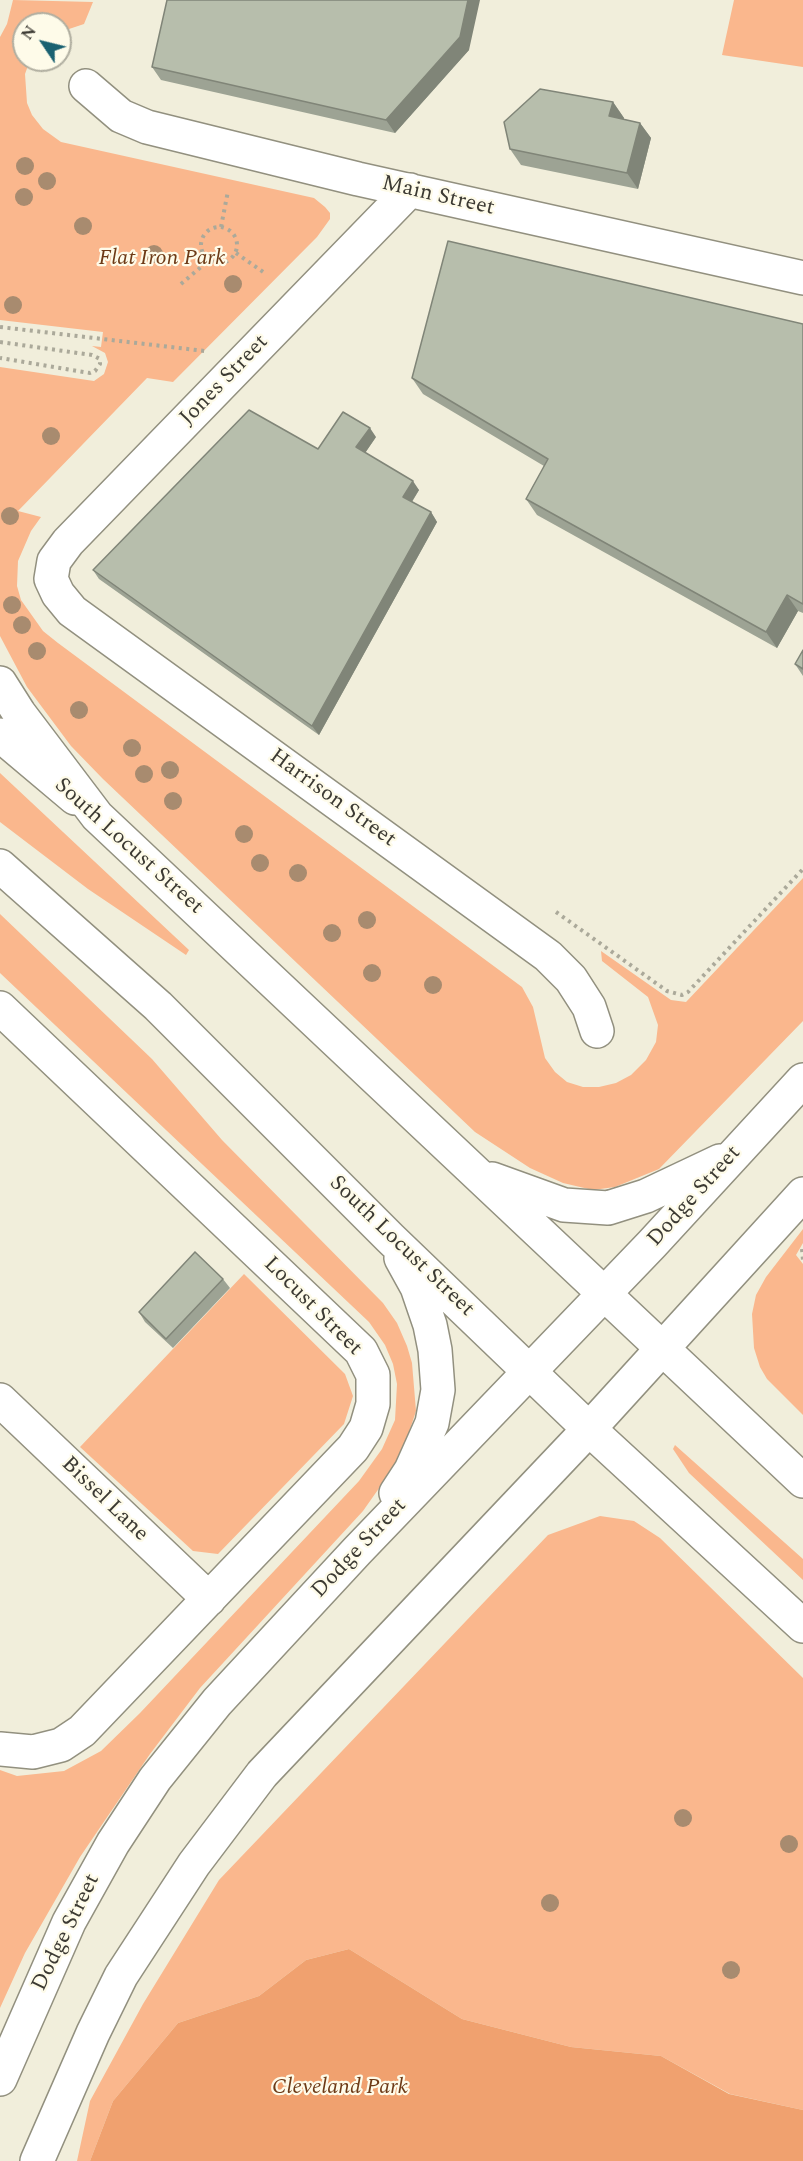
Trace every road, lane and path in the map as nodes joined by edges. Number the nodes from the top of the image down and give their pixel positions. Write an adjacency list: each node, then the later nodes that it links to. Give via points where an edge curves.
1 (86, 86): 2 (main road, Main Street, via 122,116 147,127)
2 (410, 190): 8 (main road, Main Street); 12 (main road, Jones Street)
3 (228, 191): 4 (path)
4 (221, 227): 5 (path, via 235,236); 6 (path, via 209,230 201,239 201,251)
5 (236, 252): 6 (path, via 224,263); 7 (path)
6 (208, 261): 9 (path)
7 (266, 274)
8 (803, 278)
9 (181, 284)
10 (0, 327): 12 (path)
11 (0, 342): 13 (path, via 92,355 100,364 90,373)
12 (249, 356): 14 (main road, Jones Street, via 68,542 54,561)
13 (0, 358)
14 (51, 579): 22 (main road, Harrison Street, via 72,610 548,956 571,979 589,1007)
15 (0, 683): 17 (main road, via 18,713)
16 (0, 735): 17 (main road, South Locust Street)
17 (97, 816): 25 (main road, South Locust Street)
18 (0, 866): 27 (main road, South Locust Street, via 158,1006)
19 (803, 869): 20 (path, via 682,995 667,991)
20 (556, 912)
21 (0, 1008): 37 (main road, Locust Street, via 345,1334 361,1351 373,1375 373,1404 366,1428 353,1448)
22 (597, 1031)
23 (803, 1080): 24 (main road, Dodge Street)
24 (733, 1155): 25 (main road, via 646,1196 608,1208 564,1205); 30 (main road, Dodge Street)
25 (471, 1170): 30 (main road, South Locust Street)
26 (803, 1194): 31 (main road)
27 (390, 1238): 32 (main road, South Locust Street); 36 (main road, via 417,1287 430,1325 438,1390 432,1423 411,1470)
28 (803, 1248): 29 (path)
29 (803, 1260)
30 (606, 1294): 31 (main road, South Locust Street); 32 (main road, Dodge Street)
31 (662, 1349): 34 (main road); 35 (main road, South Locust Street)
32 (531, 1371): 34 (main road, South Locust Street); 36 (main road, Dodge Street)
33 (0, 1400): 37 (main road, Bissel Lane)
34 (589, 1429): 38 (main road, South Locust Street); 41 (main road, via 262,1774 194,1864 121,1976)
35 (803, 1481)
36 (357, 1551): 40 (main road, Dodge Street, via 217,1702 154,1779 69,1923)
37 (209, 1599): 39 (main road, Locust Street, via 82,1731 61,1745 33,1752)
38 (803, 1626)
39 (0, 1749)
40 (0, 2079)
41 (37, 2161)

